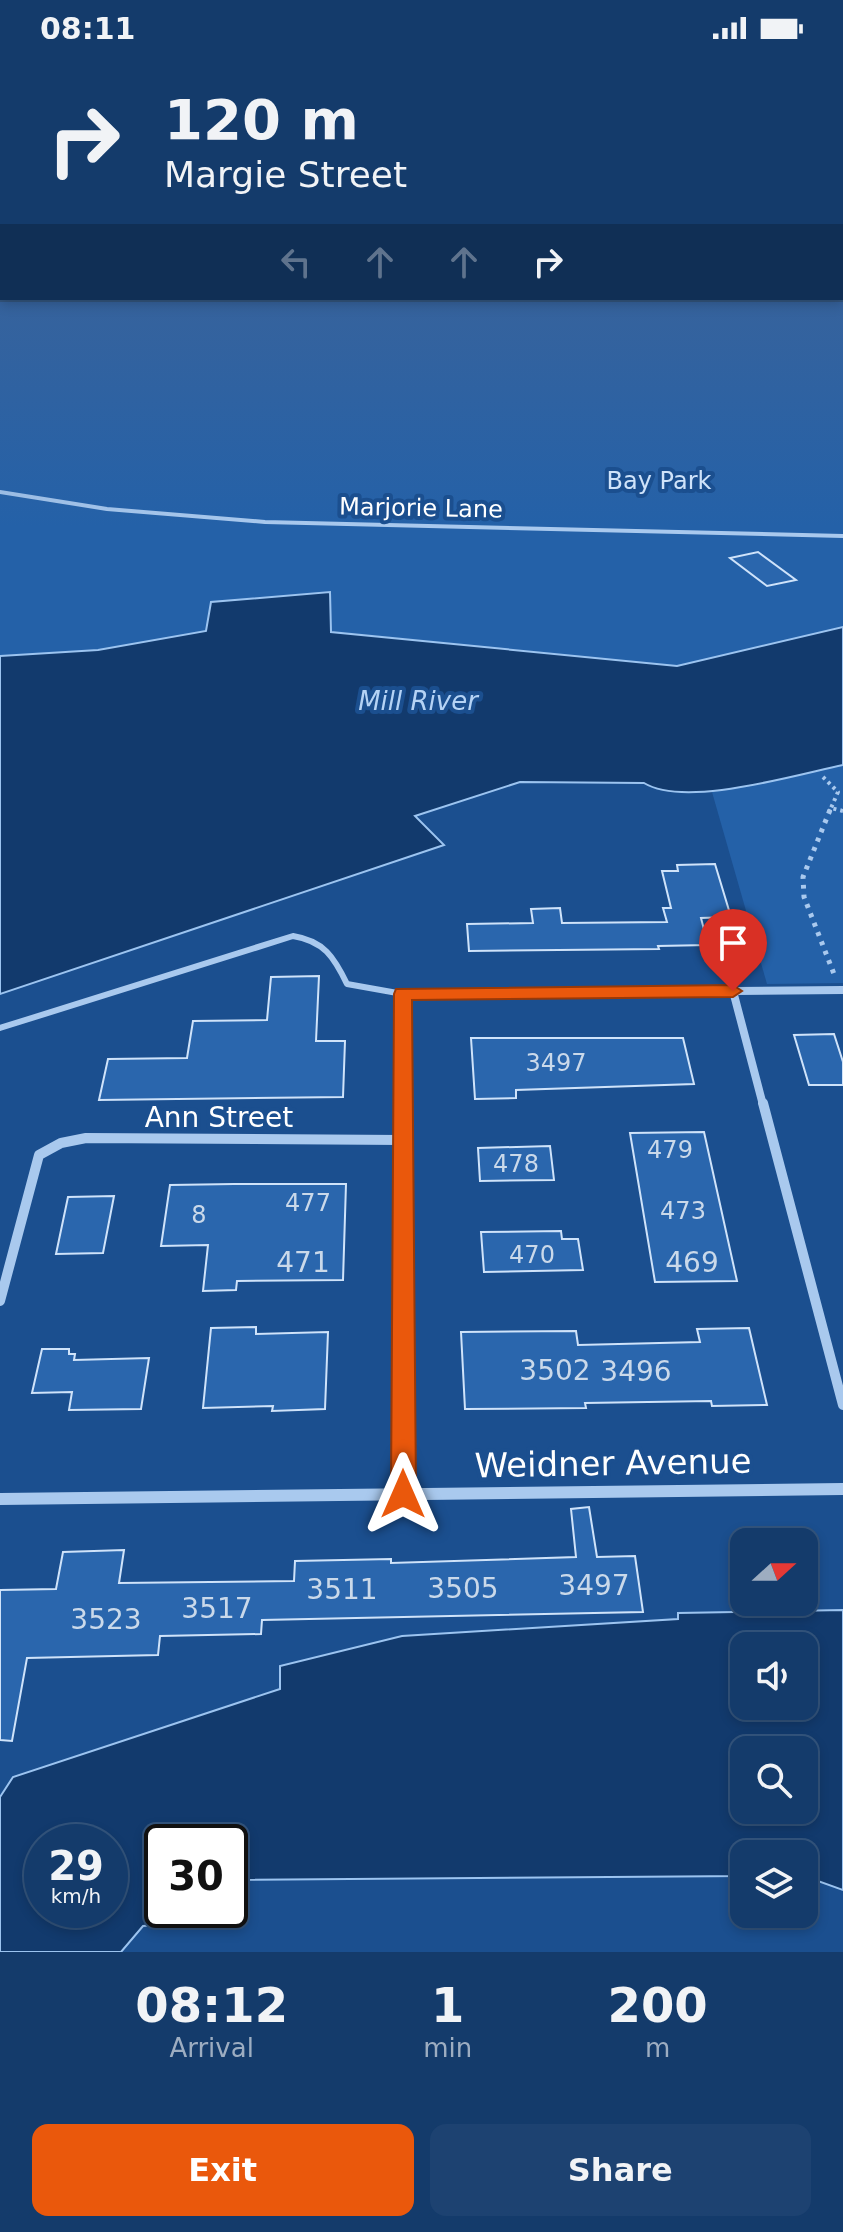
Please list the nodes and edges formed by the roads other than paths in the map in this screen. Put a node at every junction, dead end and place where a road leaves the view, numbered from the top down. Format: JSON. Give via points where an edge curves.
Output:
{"nodes":[{"id":1,"x":0,"y":492,"type":"edge"},
{"id":2,"x":843,"y":536,"type":"edge"},
{"id":3,"x":842,"y":990,"type":"edge"},
{"id":4,"x":733,"y":991,"type":"junction"},
{"id":5,"x":403,"y":994,"type":"junction"},
{"id":6,"x":0,"y":1028,"type":"edge"},
{"id":7,"x":402,"y":1140,"type":"junction"},
{"id":8,"x":0,"y":1301,"type":"edge"},
{"id":9,"x":843,"y":1405,"type":"edge"},
{"id":10,"x":843,"y":1489,"type":"edge"},
{"id":11,"x":403,"y":1494,"type":"junction"},
{"id":12,"x":0,"y":1499,"type":"edge"}],
"edges":[{"from":1,"to":2,"type":"lane","name":"Marjorie Lane","via":[[107,509],[233,520]]},
{"from":3,"to":4,"type":"street"},
{"from":4,"to":5,"type":"street"},
{"from":4,"to":9,"type":"street"},
{"from":5,"to":6,"type":"lane","via":[[347,984],[331,950],[313,938],[293,936]]},
{"from":5,"to":7,"type":"street"},
{"from":7,"to":8,"type":"street","name":"Ann Street","via":[[86,1138],[61,1143],[39,1155]]},
{"from":7,"to":11,"type":"street"},
{"from":10,"to":11,"type":"street","name":"Weidner Avenue"},
{"from":11,"to":12,"type":"street","name":"Weidner Avenue"}]}
